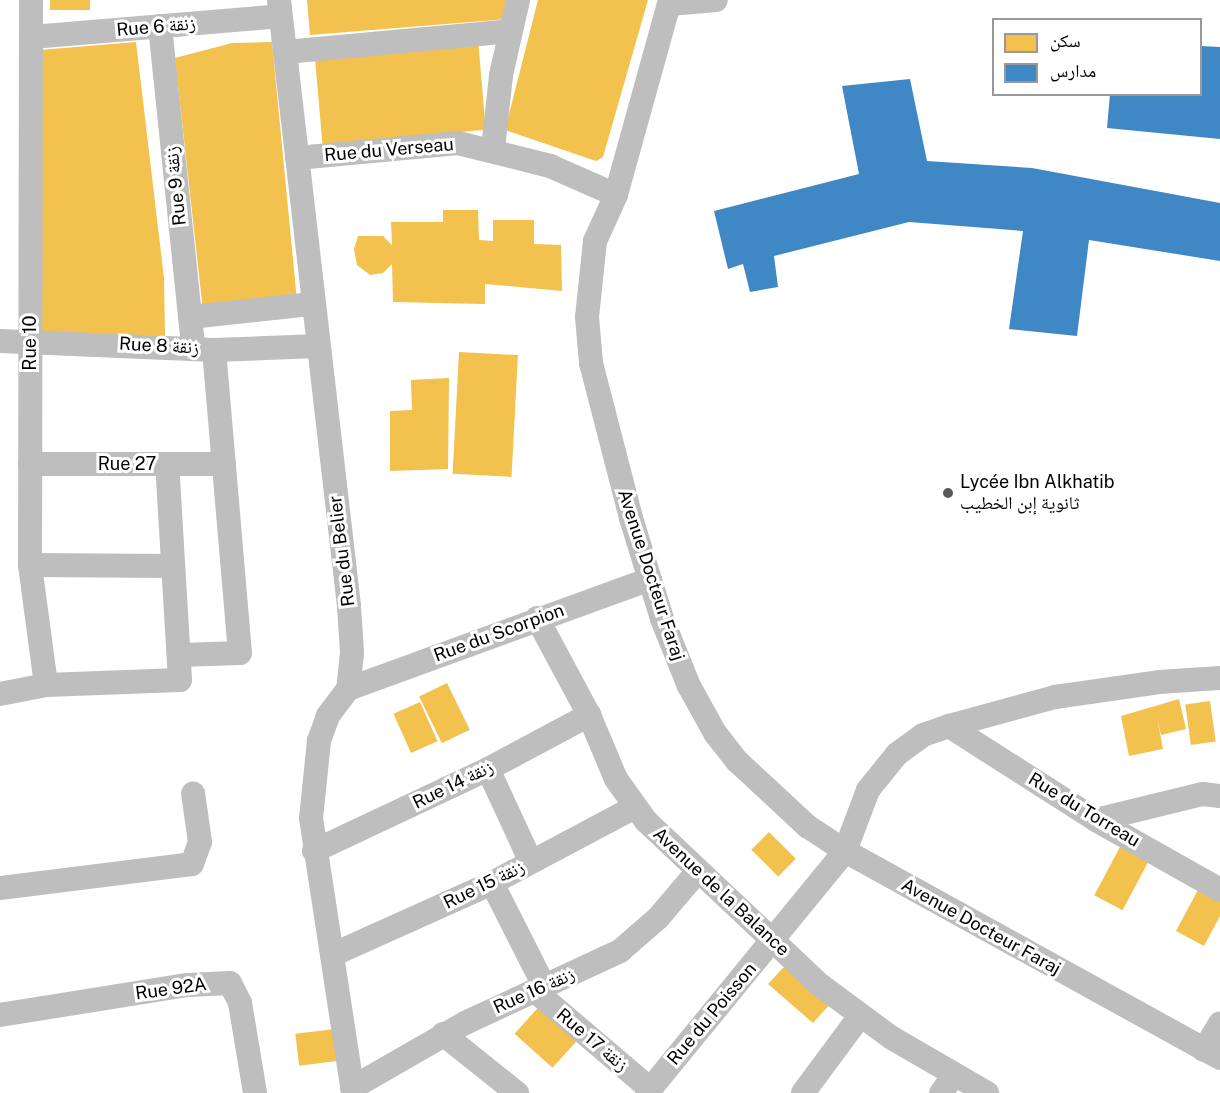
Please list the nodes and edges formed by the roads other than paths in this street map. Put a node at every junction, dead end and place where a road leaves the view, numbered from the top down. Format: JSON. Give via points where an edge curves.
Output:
{"nodes":[{"id":1,"x":31,"y":0,"type":"edge"},
{"id":2,"x":518,"y":0,"type":"edge"},
{"id":3,"x":716,"y":0,"type":"edge"},
{"id":4,"x":670,"y":2,"type":"edge"},
{"id":5,"x":279,"y":8,"type":"edge"},
{"id":6,"x":160,"y":26,"type":"junction"},
{"id":7,"x":510,"y":31,"type":"junction"},
{"id":8,"x":32,"y":37,"type":"junction"},
{"id":9,"x":285,"y":52,"type":"junction"},
{"id":10,"x":493,"y":149,"type":"junction"},
{"id":11,"x":297,"y":158,"type":"junction"},
{"id":12,"x":616,"y":195,"type":"junction"},
{"id":13,"x":312,"y":304,"type":"junction"},
{"id":14,"x":190,"y":317,"type":"junction"},
{"id":15,"x":0,"y":341,"type":"edge"},
{"id":16,"x":30,"y":342,"type":"junction"},
{"id":17,"x":318,"y":346,"type":"junction"},
{"id":18,"x":203,"y":348,"type":"junction"},
{"id":19,"x":30,"y":464,"type":"junction"},
{"id":20,"x":167,"y":464,"type":"junction"},
{"id":21,"x":224,"y":464,"type":"junction"},
{"id":22,"x":30,"y":565,"type":"junction"},
{"id":23,"x":173,"y":566,"type":"junction"},
{"id":24,"x":650,"y":579,"type":"junction"},
{"id":25,"x":537,"y":618,"type":"junction"},
{"id":26,"x":180,"y":655,"type":"junction"},
{"id":27,"x":1220,"y":678,"type":"edge"},
{"id":28,"x":45,"y":686,"type":"junction"},
{"id":29,"x":348,"y":689,"type":"junction"},
{"id":30,"x":0,"y":693,"type":"edge"},
{"id":31,"x":589,"y":715,"type":"junction"},
{"id":32,"x":949,"y":726,"type":"junction"},
{"id":33,"x":488,"y":769,"type":"junction"},
{"id":34,"x":193,"y":793,"type":"dead end"},
{"id":35,"x":1220,"y":796,"type":"edge"},
{"id":36,"x":633,"y":807,"type":"junction"},
{"id":37,"x":1096,"y":820,"type":"junction"},
{"id":38,"x":314,"y":851,"type":"junction"},
{"id":39,"x":845,"y":851,"type":"junction"},
{"id":40,"x":531,"y":862,"type":"junction"},
{"id":41,"x":698,"y":871,"type":"junction"},
{"id":42,"x":492,"y":883,"type":"junction"},
{"id":43,"x":0,"y":888,"type":"edge"},
{"id":44,"x":1220,"y":890,"type":"edge"},
{"id":45,"x":773,"y":942,"type":"junction"},
{"id":46,"x":332,"y":954,"type":"junction"},
{"id":47,"x":540,"y":989,"type":"junction"},
{"id":48,"x":0,"y":1015,"type":"edge"},
{"id":49,"x":860,"y":1016,"type":"junction"},
{"id":50,"x":1220,"y":1023,"type":"edge"},
{"id":51,"x":443,"y":1034,"type":"junction"},
{"id":52,"x":1212,"y":1054,"type":"edge"},
{"id":53,"x":948,"y":1084,"type":"edge"},
{"id":54,"x":352,"y":1091,"type":"edge"},
{"id":55,"x":648,"y":1091,"type":"edge"},
{"id":56,"x":255,"y":1093,"type":"edge"},
{"id":57,"x":517,"y":1093,"type":"edge"},
{"id":58,"x":803,"y":1093,"type":"edge"},
{"id":59,"x":987,"y":1093,"type":"edge"}],
"edges":[{"from":1,"to":8,"type":"street","name":"Rue 10"},
{"from":2,"to":7,"type":"street"},
{"from":3,"to":4,"type":"street"},
{"from":4,"to":12,"type":"street","name":"Avenue Docteur Faraj"},
{"from":5,"to":6,"type":"street","name":"Rue 6 زنقة"},
{"from":5,"to":9,"type":"street","name":"Rue du Belier"},
{"from":6,"to":8,"type":"street","name":"Rue 6 زنقة"},
{"from":6,"to":14,"type":"street","name":"Rue 9 زنقة"},
{"from":7,"to":9,"type":"street"},
{"from":7,"to":10,"type":"street"},
{"from":8,"to":16,"type":"street","name":"Rue 10"},
{"from":9,"to":11,"type":"street","name":"Rue du Belier"},
{"from":10,"to":11,"type":"street","name":"Rue du Verseau","via":[[458,143],[425,144]]},
{"from":10,"to":12,"type":"street","name":"Rue du Verseau","via":[[550,166]]},
{"from":11,"to":13,"type":"street","name":"Rue du Belier"},
{"from":12,"to":24,"type":"street","name":"Avenue Docteur Faraj","via":[[595,241],[587,317],[591,363]]},
{"from":13,"to":14,"type":"street"},
{"from":13,"to":17,"type":"street","name":"Rue du Belier"},
{"from":14,"to":18,"type":"street","name":"Rue 9 زنقة"},
{"from":15,"to":16,"type":"street","name":"Rue 8 زنقة"},
{"from":16,"to":18,"type":"street","name":"Rue 8 زنقة"},
{"from":16,"to":19,"type":"street","name":"Rue 10"},
{"from":17,"to":18,"type":"street","name":"Rue 8 زنقة"},
{"from":17,"to":29,"type":"street","name":"Rue du Belier","via":[[349,606],[352,653]]},
{"from":18,"to":21,"type":"street","name":"Rue 9 زنقة"},
{"from":19,"to":20,"type":"street","name":"Rue 27"},
{"from":19,"to":22,"type":"street","name":"Rue 10"},
{"from":20,"to":21,"type":"street","name":"Rue 27"},
{"from":20,"to":23,"type":"street"},
{"from":21,"to":26,"type":"street","name":"Rue 9 زنقة","via":[[240,653]]},
{"from":22,"to":23,"type":"street"},
{"from":22,"to":28,"type":"street","name":"Rue 10"},
{"from":23,"to":26,"type":"street"},
{"from":24,"to":25,"type":"street","name":"Rue du Scorpion"},
{"from":24,"to":39,"type":"street","name":"Avenue Docteur Faraj","via":[[673,649],[715,733],[774,799]]},
{"from":25,"to":29,"type":"street","name":"Rue du Scorpion"},
{"from":25,"to":31,"type":"street","name":"Avenue de la Balance"},
{"from":26,"to":28,"type":"street","via":[[180,680]]},
{"from":27,"to":32,"type":"street","name":"Rue du Poisson","via":[[1159,681],[1056,697]]},
{"from":28,"to":30,"type":"street"},
{"from":29,"to":38,"type":"street","via":[[328,716],[319,741],[311,799]]},
{"from":31,"to":33,"type":"street","name":"Rue 14 زنقة"},
{"from":31,"to":36,"type":"street","name":"Avenue de la Balance","via":[[616,779]]},
{"from":32,"to":37,"type":"street","name":"Rue du Torreau"},
{"from":32,"to":39,"type":"street","name":"Rue du Poisson","via":[[923,735],[880,772],[868,790]]},
{"from":33,"to":38,"type":"street","name":"Rue 14 زنقة"},
{"from":33,"to":40,"type":"street"},
{"from":34,"to":43,"type":"street","via":[[200,842],[192,864]]},
{"from":35,"to":37,"type":"street","via":[[1203,794]]},
{"from":36,"to":40,"type":"street","name":"Rue 15 زنقة"},
{"from":36,"to":41,"type":"street","name":"Avenue de la Balance"},
{"from":37,"to":44,"type":"street","name":"Rue du Torreau"},
{"from":38,"to":46,"type":"street"},
{"from":39,"to":45,"type":"street","name":"Rue du Poisson"},
{"from":39,"to":52,"type":"street","name":"Avenue Docteur Faraj"},
{"from":40,"to":42,"type":"street","name":"Rue 15 زنقة"},
{"from":41,"to":45,"type":"street","name":"Avenue de la Balance"},
{"from":41,"to":47,"type":"street","name":"Rue 16 زنقة","via":[[636,940]]},
{"from":42,"to":46,"type":"street","name":"Rue 15 زنقة"},
{"from":42,"to":47,"type":"street","name":"Rue 17 زنقة"},
{"from":45,"to":49,"type":"street","name":"Avenue de la Balance"},
{"from":45,"to":55,"type":"street","name":"Rue du Poisson"},
{"from":46,"to":54,"type":"street"},
{"from":47,"to":51,"type":"street","name":"Rue 16 زنقة"},
{"from":47,"to":55,"type":"street","name":"Rue 17 زنقة"},
{"from":48,"to":56,"type":"street","name":"Rue 92A","via":[[188,985],[230,983],[240,1003]]},
{"from":49,"to":53,"type":"street","name":"Avenue de la Balance"},
{"from":49,"to":58,"type":"street"},
{"from":50,"to":52,"type":"street"},
{"from":51,"to":54,"type":"street","name":"Rue 16 زنقة"},
{"from":51,"to":57,"type":"street"},
{"from":53,"to":59,"type":"street","name":"Avenue de la Balance"}]}
